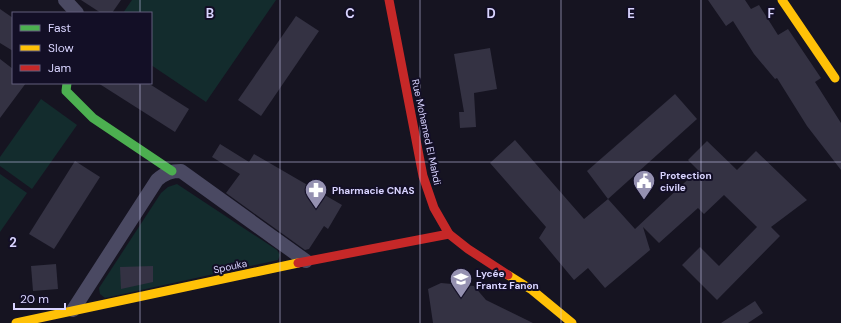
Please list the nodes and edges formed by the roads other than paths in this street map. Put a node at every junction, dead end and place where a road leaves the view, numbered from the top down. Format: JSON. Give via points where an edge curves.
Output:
{"nodes":[{"id":1,"x":65,"y":0,"type":"edge"},
{"id":2,"x":389,"y":0,"type":"edge"},
{"id":3,"x":782,"y":0,"type":"edge"},
{"id":4,"x":76,"y":12,"type":"edge"},
{"id":5,"x":835,"y":78,"type":"dead end"},
{"id":6,"x":67,"y":84,"type":"edge"},
{"id":7,"x":172,"y":171,"type":"junction"},
{"id":8,"x":449,"y":234,"type":"junction"},
{"id":9,"x":306,"y":261,"type":"junction"},
{"id":10,"x":74,"y":310,"type":"junction"},
{"id":11,"x":16,"y":323,"type":"edge"},
{"id":12,"x":572,"y":323,"type":"edge"}],
"edges":[{"from":1,"to":4,"type":"street"},
{"from":2,"to":8,"type":"street","name":"Rue Mohamed El Mahdi","via":[[423,176],[434,208]]},
{"from":3,"to":5,"type":"street"},
{"from":6,"to":7,"type":"street","via":[[66,91],[93,118]]},
{"from":7,"to":9,"type":"street","via":[[181,171]]},
{"from":7,"to":10,"type":"street","via":[[157,180]]},
{"from":8,"to":9,"type":"street","name":"Spouka"},
{"from":8,"to":12,"type":"street","name":"Rue Mohamed El Mahdi","via":[[532,290]]},
{"from":9,"to":10,"type":"street","name":"Spouka"},
{"from":10,"to":11,"type":"street","name":"Spouka"}]}
